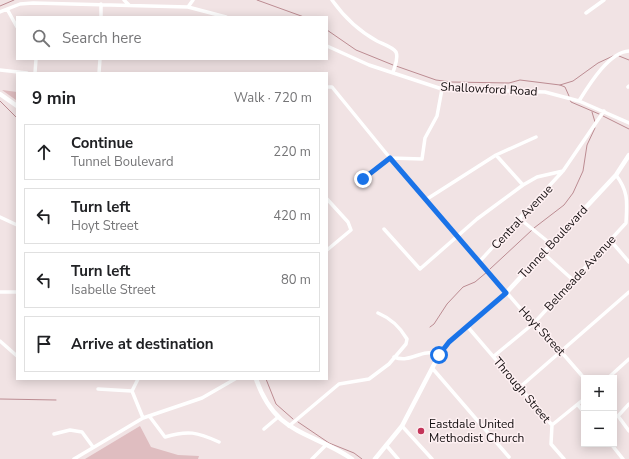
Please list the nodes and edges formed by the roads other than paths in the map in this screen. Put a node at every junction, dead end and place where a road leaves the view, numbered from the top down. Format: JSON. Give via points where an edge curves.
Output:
{"nodes":[{"id":1,"x":124,"y":0,"type":"edge"},
{"id":2,"x":193,"y":0,"type":"edge"},
{"id":3,"x":332,"y":0,"type":"edge"},
{"id":4,"x":604,"y":0,"type":"edge"},
{"id":5,"x":101,"y":4,"type":"junction"},
{"id":6,"x":129,"y":6,"type":"junction"},
{"id":7,"x":188,"y":7,"type":"junction"},
{"id":8,"x":6,"y":9,"type":"junction"},
{"id":9,"x":0,"y":12,"type":"edge"},
{"id":10,"x":586,"y":13,"type":"dead end"},
{"id":11,"x":100,"y":16,"type":"edge"},
{"id":12,"x":222,"y":16,"type":"edge"},
{"id":13,"x":16,"y":25,"type":"edge"},
{"id":14,"x":328,"y":46,"type":"edge"},
{"id":15,"x":629,"y":51,"type":"edge"},
{"id":16,"x":36,"y":60,"type":"edge"},
{"id":17,"x":100,"y":60,"type":"edge"},
{"id":18,"x":0,"y":70,"type":"edge"},
{"id":19,"x":18,"y":72,"type":"edge"},
{"id":20,"x":35,"y":72,"type":"edge"},
{"id":21,"x":99,"y":72,"type":"edge"},
{"id":22,"x":393,"y":73,"type":"junction"},
{"id":23,"x":328,"y":87,"type":"edge"},
{"id":24,"x":442,"y":89,"type":"junction"},
{"id":25,"x":0,"y":94,"type":"edge"},
{"id":26,"x":579,"y":101,"type":"junction"},
{"id":27,"x":16,"y":105,"type":"edge"},
{"id":28,"x":604,"y":111,"type":"junction"},
{"id":29,"x":629,"y":123,"type":"edge"},
{"id":30,"x":536,"y":137,"type":"dead end"},
{"id":31,"x":496,"y":155,"type":"junction"},
{"id":32,"x":629,"y":155,"type":"edge"},
{"id":33,"x":390,"y":158,"type":"junction"},
{"id":34,"x":563,"y":171,"type":"junction"},
{"id":35,"x":616,"y":175,"type":"junction"},
{"id":36,"x":363,"y":179,"type":"dead end"},
{"id":37,"x":523,"y":185,"type":"junction"},
{"id":38,"x":427,"y":199,"type":"junction"},
{"id":39,"x":328,"y":200,"type":"edge"},
{"id":40,"x":628,"y":202,"type":"edge"},
{"id":41,"x":0,"y":217,"type":"edge"},
{"id":42,"x":520,"y":219,"type":"junction"},
{"id":43,"x":16,"y":225,"type":"edge"},
{"id":44,"x":384,"y":230,"type":"dead end"},
{"id":45,"x":458,"y":236,"type":"junction"},
{"id":46,"x":611,"y":241,"type":"junction"},
{"id":47,"x":551,"y":244,"type":"junction"},
{"id":48,"x":328,"y":249,"type":"edge"},
{"id":49,"x":543,"y":253,"type":"junction"},
{"id":50,"x":480,"y":261,"type":"junction"},
{"id":51,"x":629,"y":262,"type":"edge"},
{"id":52,"x":573,"y":280,"type":"junction"},
{"id":53,"x":0,"y":292,"type":"edge"},
{"id":54,"x":16,"y":292,"type":"edge"},
{"id":55,"x":629,"y":292,"type":"edge"},
{"id":56,"x":506,"y":293,"type":"junction"},
{"id":57,"x":378,"y":313,"type":"dead end"},
{"id":58,"x":534,"y":323,"type":"junction"},
{"id":59,"x":467,"y":326,"type":"junction"},
{"id":60,"x":0,"y":341,"type":"edge"},
{"id":61,"x":559,"y":353,"type":"junction"},
{"id":62,"x":16,"y":355,"type":"edge"},
{"id":63,"x":439,"y":355,"type":"junction"},
{"id":64,"x":395,"y":356,"type":"junction"},
{"id":65,"x":494,"y":356,"type":"junction"},
{"id":66,"x":629,"y":360,"type":"edge"},
{"id":67,"x":433,"y":369,"type":"junction"},
{"id":68,"x":581,"y":375,"type":"edge"},
{"id":69,"x":612,"y":375,"type":"edge"},
{"id":70,"x":138,"y":380,"type":"edge"},
{"id":71,"x":233,"y":380,"type":"edge"},
{"id":72,"x":256,"y":380,"type":"edge"},
{"id":73,"x":520,"y":387,"type":"junction"},
{"id":74,"x":98,"y":389,"type":"dead end"},
{"id":75,"x":132,"y":391,"type":"junction"},
{"id":76,"x":581,"y":402,"type":"edge"},
{"id":77,"x":578,"y":404,"type":"junction"},
{"id":78,"x":629,"y":404,"type":"edge"},
{"id":79,"x":583,"y":411,"type":"edge"},
{"id":80,"x":150,"y":417,"type":"junction"},
{"id":81,"x":143,"y":418,"type":"junction"},
{"id":82,"x":278,"y":418,"type":"junction"},
{"id":83,"x":552,"y":425,"type":"junction"},
{"id":84,"x":289,"y":426,"type":"junction"},
{"id":85,"x":402,"y":426,"type":"junction"},
{"id":86,"x":264,"y":429,"type":"dead end"},
{"id":87,"x":629,"y":431,"type":"edge"},
{"id":88,"x":54,"y":434,"type":"dead end"},
{"id":89,"x":219,"y":442,"type":"dead end"},
{"id":90,"x":326,"y":445,"type":"junction"},
{"id":91,"x":386,"y":445,"type":"junction"},
{"id":92,"x":93,"y":447,"type":"junction"},
{"id":93,"x":613,"y":447,"type":"edge"},
{"id":94,"x":509,"y":457,"type":"dead end"},
{"id":95,"x":74,"y":459,"type":"edge"},
{"id":96,"x":312,"y":459,"type":"edge"},
{"id":97,"x":352,"y":459,"type":"edge"},
{"id":98,"x":375,"y":459,"type":"edge"},
{"id":99,"x":398,"y":459,"type":"edge"},
{"id":100,"x":432,"y":459,"type":"edge"},
{"id":101,"x":564,"y":459,"type":"edge"},
{"id":102,"x":623,"y":459,"type":"edge"}],
"edges":[{"from":1,"to":6,"type":"street"},
{"from":2,"to":7,"type":"street"},
{"from":3,"to":22,"type":"street","via":[[347,19],[365,34],[394,49],[397,60]]},
{"from":4,"to":10,"type":"street"},
{"from":5,"to":6,"type":"street"},
{"from":5,"to":8,"type":"street","via":[[33,3]]},
{"from":5,"to":11,"type":"street"},
{"from":6,"to":7,"type":"street"},
{"from":7,"to":12,"type":"street"},
{"from":8,"to":9,"type":"street"},
{"from":8,"to":13,"type":"street"},
{"from":14,"to":22,"type":"street","name":"Shallowford Road"},
{"from":15,"to":26,"type":"street","via":[[622,52],[610,60],[590,82]]},
{"from":16,"to":20,"type":"street"},
{"from":17,"to":21,"type":"street"},
{"from":18,"to":19,"type":"street"},
{"from":22,"to":24,"type":"street","name":"Shallowford Road"},
{"from":23,"to":33,"type":"street","name":"Hoyt Street","via":[[332,87]]},
{"from":24,"to":26,"type":"street","name":"Shallowford Road","via":[[535,91]]},
{"from":24,"to":33,"type":"street","via":[[437,116],[425,138],[422,159]]},
{"from":25,"to":27,"type":"main road"},
{"from":26,"to":28,"type":"street","name":"Shallowford Road"},
{"from":28,"to":29,"type":"street","name":"Shallowford Road"},
{"from":28,"to":34,"type":"street","name":"Central Avenue"},
{"from":30,"to":31,"type":"street"},
{"from":31,"to":37,"type":"street"},
{"from":31,"to":38,"type":"street"},
{"from":32,"to":35,"type":"main road","name":"Tunnel Boulevard"},
{"from":33,"to":36,"type":"street"},
{"from":33,"to":38,"type":"street","name":"Hoyt Street"},
{"from":34,"to":37,"type":"street","via":[[541,176]]},
{"from":34,"to":42,"type":"street","name":"Central Avenue"},
{"from":35,"to":40,"type":"street","name":"Belmeade Avenue","via":[[624,186]]},
{"from":35,"to":47,"type":"main road","name":"Tunnel Boulevard"},
{"from":37,"to":45,"type":"street"},
{"from":38,"to":45,"type":"street","name":"Hoyt Street"},
{"from":39,"to":48,"type":"street","via":[[348,222],[351,230]]},
{"from":40,"to":46,"type":"street","name":"Belmeade Avenue","via":[[626,223]]},
{"from":41,"to":43,"type":"street"},
{"from":42,"to":47,"type":"street"},
{"from":42,"to":50,"type":"street","name":"Central Avenue"},
{"from":44,"to":45,"type":"street","via":[[420,269]]},
{"from":45,"to":50,"type":"street","name":"Hoyt Street"},
{"from":46,"to":51,"type":"street"},
{"from":46,"to":52,"type":"street","name":"Belmeade Avenue"},
{"from":47,"to":49,"type":"main road","name":"Tunnel Boulevard"},
{"from":49,"to":52,"type":"street"},
{"from":49,"to":56,"type":"main road","name":"Tunnel Boulevard"},
{"from":50,"to":56,"type":"street","name":"Hoyt Street"},
{"from":52,"to":58,"type":"street","name":"Belmeade Avenue"},
{"from":53,"to":54,"type":"street"},
{"from":55,"to":61,"type":"street"},
{"from":56,"to":58,"type":"street","name":"Hoyt Street"},
{"from":56,"to":59,"type":"main road","name":"Tunnel Boulevard"},
{"from":57,"to":64,"type":"street","via":[[394,323],[407,339],[406,344]]},
{"from":58,"to":61,"type":"street","name":"Hoyt Street"},
{"from":58,"to":65,"type":"street","name":"Belmeade Avenue"},
{"from":59,"to":63,"type":"main road","name":"Tunnel Boulevard"},
{"from":59,"to":65,"type":"street","name":"Through Street"},
{"from":60,"to":62,"type":"street"},
{"from":61,"to":68,"type":"street","name":"Hoyt Street","via":[[564,355]]},
{"from":61,"to":73,"type":"street"},
{"from":63,"to":64,"type":"street","via":[[425,351],[407,359]]},
{"from":63,"to":67,"type":"main road","name":"Tunnel Boulevard"},
{"from":64,"to":84,"type":"street","via":[[389,364],[369,379],[339,384],[332,388]]},
{"from":65,"to":73,"type":"street","name":"Through Street"},
{"from":66,"to":69,"type":"street"},
{"from":67,"to":85,"type":"main road","name":"Tunnel Boulevard"},
{"from":67,"to":94,"type":"street"},
{"from":70,"to":75,"type":"street"},
{"from":71,"to":80,"type":"street","via":[[202,398]]},
{"from":72,"to":82,"type":"main road","via":[[268,406]]},
{"from":73,"to":83,"type":"street","name":"Through Street"},
{"from":74,"to":75,"type":"street"},
{"from":75,"to":81,"type":"street"},
{"from":76,"to":77,"type":"street"},
{"from":77,"to":79,"type":"street"},
{"from":77,"to":83,"type":"street"},
{"from":78,"to":87,"type":"street","via":[[618,416]]},
{"from":80,"to":81,"type":"street"},
{"from":80,"to":89,"type":"street","via":[[165,437],[179,432],[198,432]]},
{"from":81,"to":92,"type":"street"},
{"from":82,"to":84,"type":"main road"},
{"from":82,"to":86,"type":"street"},
{"from":83,"to":101,"type":"street","name":"Through Street","via":[[551,444]]},
{"from":84,"to":90,"type":"main road"},
{"from":85,"to":91,"type":"main road","name":"Tunnel Boulevard"},
{"from":85,"to":100,"type":"street"},
{"from":88,"to":92,"type":"street","via":[[70,430],[82,432]]},
{"from":90,"to":96,"type":"street"},
{"from":90,"to":97,"type":"main road"},
{"from":91,"to":98,"type":"main road","name":"Tunnel Boulevard"},
{"from":91,"to":99,"type":"street"},
{"from":92,"to":95,"type":"street"},
{"from":93,"to":102,"type":"street"}]}
